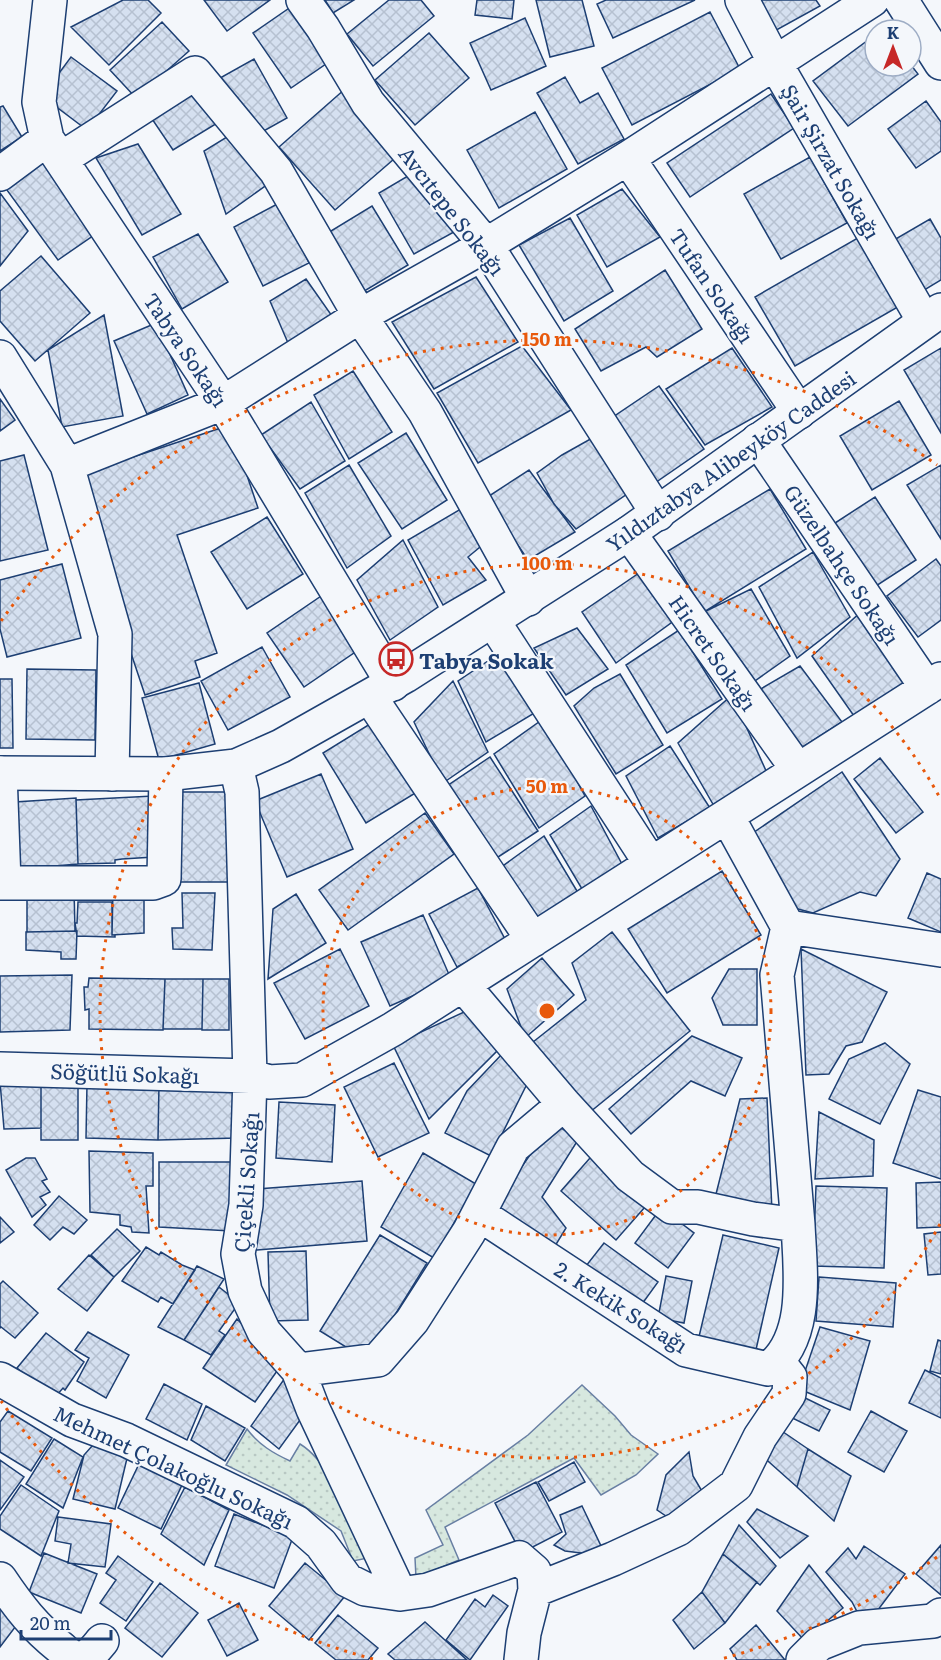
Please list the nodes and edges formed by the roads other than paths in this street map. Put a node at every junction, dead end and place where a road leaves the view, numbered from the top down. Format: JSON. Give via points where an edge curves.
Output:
{"nodes":[{"id":1,"x":50,"y":0,"type":"edge"},
{"id":2,"x":303,"y":0,"type":"edge"},
{"id":3,"x":742,"y":0,"type":"edge"},
{"id":4,"x":902,"y":0,"type":"edge"},
{"id":5,"x":867,"y":1,"type":"edge"},
{"id":6,"x":775,"y":63,"type":"junction"},
{"id":7,"x":941,"y":63,"type":"edge"},
{"id":8,"x":54,"y":149,"type":"junction"},
{"id":9,"x":628,"y":158,"type":"junction"},
{"id":10,"x":0,"y":174,"type":"edge"},
{"id":11,"x":486,"y":245,"type":"junction"},
{"id":12,"x":360,"y":316,"type":"junction"},
{"id":13,"x":932,"y":316,"type":"edge"},
{"id":14,"x":0,"y":357,"type":"edge"},
{"id":15,"x":223,"y":404,"type":"junction"},
{"id":16,"x":799,"y":412,"type":"junction"},
{"id":17,"x":758,"y":440,"type":"junction"},
{"id":18,"x":67,"y":465,"type":"junction"},
{"id":19,"x":658,"y":514,"type":"junction"},
{"id":20,"x":629,"y":533,"type":"junction"},
{"id":21,"x":528,"y":599,"type":"junction"},
{"id":22,"x":493,"y":621,"type":"junction"},
{"id":23,"x":934,"y":683,"type":"edge"},
{"id":24,"x":381,"y":690,"type":"junction"},
{"id":25,"x":236,"y":766,"type":"junction"},
{"id":26,"x":798,"y":770,"type":"junction"},
{"id":27,"x":0,"y":773,"type":"edge"},
{"id":28,"x":112,"y":774,"type":"junction"},
{"id":29,"x":166,"y":774,"type":"junction"},
{"id":30,"x":727,"y":816,"type":"junction"},
{"id":31,"x":651,"y":864,"type":"junction"},
{"id":32,"x":2,"y":883,"type":"edge"},
{"id":33,"x":788,"y":927,"type":"junction"},
{"id":34,"x":533,"y":940,"type":"junction"},
{"id":35,"x":941,"y":950,"type":"edge"},
{"id":36,"x":462,"y":985,"type":"junction"},
{"id":37,"x":0,"y":1069,"type":"edge"},
{"id":38,"x":250,"y":1076,"type":"junction"},
{"id":39,"x":564,"y":1104,"type":"junction"},
{"id":40,"x":479,"y":1214,"type":"junction"},
{"id":41,"x":798,"y":1225,"type":"junction"},
{"id":42,"x":778,"y":1362,"type":"junction"},
{"id":43,"x":298,"y":1370,"type":"junction"},
{"id":44,"x":0,"y":1379,"type":"edge"},
{"id":45,"x":0,"y":1579,"type":"edge"},
{"id":46,"x":535,"y":1590,"type":"junction"},
{"id":47,"x":400,"y":1594,"type":"junction"},
{"id":48,"x":941,"y":1615,"type":"edge"},
{"id":49,"x":102,"y":1641,"type":"dead end"},
{"id":50,"x":521,"y":1660,"type":"edge"},
{"id":51,"x":803,"y":1660,"type":"edge"}],
"edges":[{"from":1,"to":8,"type":"street","name":"Tabya Sokağı","via":[[39,102]]},
{"from":2,"to":11,"type":"street","name":"Avcıtepe Sokağı","via":[[368,103]]},
{"from":3,"to":6,"type":"street","name":"Şair Şirzat Sokağı"},
{"from":4,"to":7,"type":"street"},
{"from":5,"to":6,"type":"street"},
{"from":6,"to":9,"type":"street"},
{"from":6,"to":13,"type":"street","name":"Şair Şirzat Sokağı"},
{"from":8,"to":10,"type":"street"},
{"from":8,"to":12,"type":"street","via":[[195,73],[276,171]]},
{"from":8,"to":15,"type":"street","name":"Tabya Sokağı"},
{"from":9,"to":11,"type":"street"},
{"from":9,"to":16,"type":"street","name":"Tufan Sokağı"},
{"from":11,"to":12,"type":"street"},
{"from":11,"to":19,"type":"street","name":"Avcıtepe Sokağı"},
{"from":12,"to":15,"type":"street"},
{"from":12,"to":21,"type":"street","via":[[425,412]]},
{"from":13,"to":16,"type":"street","name":"Yıldıztabya Alibeyköy Caddesi"},
{"from":14,"to":18,"type":"street"},
{"from":15,"to":18,"type":"street"},
{"from":15,"to":24,"type":"street","name":"Tabya Sokağı"},
{"from":16,"to":17,"type":"street","name":"Yıldıztabya Alibeyköy Caddesi"},
{"from":17,"to":19,"type":"street","name":"Yıldıztabya Alibeyköy Caddesi"},
{"from":17,"to":23,"type":"street","name":"Güzelbahçe Sokağı"},
{"from":18,"to":28,"type":"street","via":[[115,634]]},
{"from":19,"to":20,"type":"street","name":"Yıldıztabya Alibeyköy Caddesi"},
{"from":20,"to":21,"type":"street","name":"Yıldıztabya Alibeyköy Caddesi"},
{"from":20,"to":26,"type":"street","name":"Hicret Sokağı"},
{"from":21,"to":22,"type":"street","name":"Yıldıztabya Alibeyköy Caddesi"},
{"from":22,"to":24,"type":"street","name":"Yıldıztabya Alibeyköy Caddesi"},
{"from":22,"to":31,"type":"street"},
{"from":23,"to":26,"type":"street","name":"Söğütlü Sokağı"},
{"from":24,"to":25,"type":"street","name":"Yıldıztabya Alibeyköy Caddesi","via":[[281,746]]},
{"from":24,"to":34,"type":"street","name":"Tabya Sokağı"},
{"from":25,"to":29,"type":"street","name":"Yıldıztabya Alibeyköy Caddesi"},
{"from":25,"to":38,"type":"street","name":"Çiçekli Sokağı","via":[[242,792]]},
{"from":26,"to":30,"type":"street","name":"Söğütlü Sokağı"},
{"from":27,"to":28,"type":"street","name":"Yıldıztabya Alibeyköy Caddesi"},
{"from":27,"to":32,"type":"street"},
{"from":28,"to":29,"type":"street","name":"Yıldıztabya Alibeyköy Caddesi"},
{"from":29,"to":32,"type":"street","via":[[164,879],[153,883]]},
{"from":30,"to":31,"type":"street","name":"Söğütlü Sokağı"},
{"from":30,"to":33,"type":"street"},
{"from":31,"to":34,"type":"street","name":"Söğütlü Sokağı"},
{"from":33,"to":35,"type":"street"},
{"from":33,"to":41,"type":"street","via":[[777,975]]},
{"from":34,"to":36,"type":"street","name":"Söğütlü Sokağı"},
{"from":36,"to":38,"type":"street","name":"Söğütlü Sokağı","via":[[302,1080],[269,1082]]},
{"from":36,"to":39,"type":"street"},
{"from":37,"to":38,"type":"street","name":"Söğütlü Sokağı"},
{"from":38,"to":43,"type":"street","name":"Çiçekli Sokağı","via":[[246,1205],[238,1254],[245,1291],[264,1332]]},
{"from":39,"to":40,"type":"street","via":[[513,1147]]},
{"from":39,"to":41,"type":"street","via":[[630,1176],[672,1207],[698,1207]]},
{"from":40,"to":42,"type":"street","name":"2. Kekik Sokağı","via":[[686,1350],[768,1369]]},
{"from":40,"to":43,"type":"street","via":[[412,1321],[378,1360]]},
{"from":41,"to":42,"type":"street","via":[[800,1307],[791,1338]]},
{"from":42,"to":46,"type":"street","via":[[790,1377],[789,1394],[735,1485],[678,1529]]},
{"from":43,"to":47,"type":"street","name":"Çiçekli Sokağı"},
{"from":44,"to":47,"type":"street","name":"Mehmet Çolakoğlu Sokağı","via":[[72,1420],[126,1440],[296,1522],[321,1544],[347,1580],[366,1589]]},
{"from":45,"to":49,"type":"street","via":[[23,1613],[67,1653],[77,1658],[87,1656]]},
{"from":46,"to":47,"type":"street","name":"Mehmet Çolakoğlu Sokağı","via":[[534,1570],[519,1558],[428,1590]]},
{"from":46,"to":50,"type":"street"},
{"from":48,"to":51,"type":"street","via":[[933,1621],[859,1628],[819,1644]]}]}
